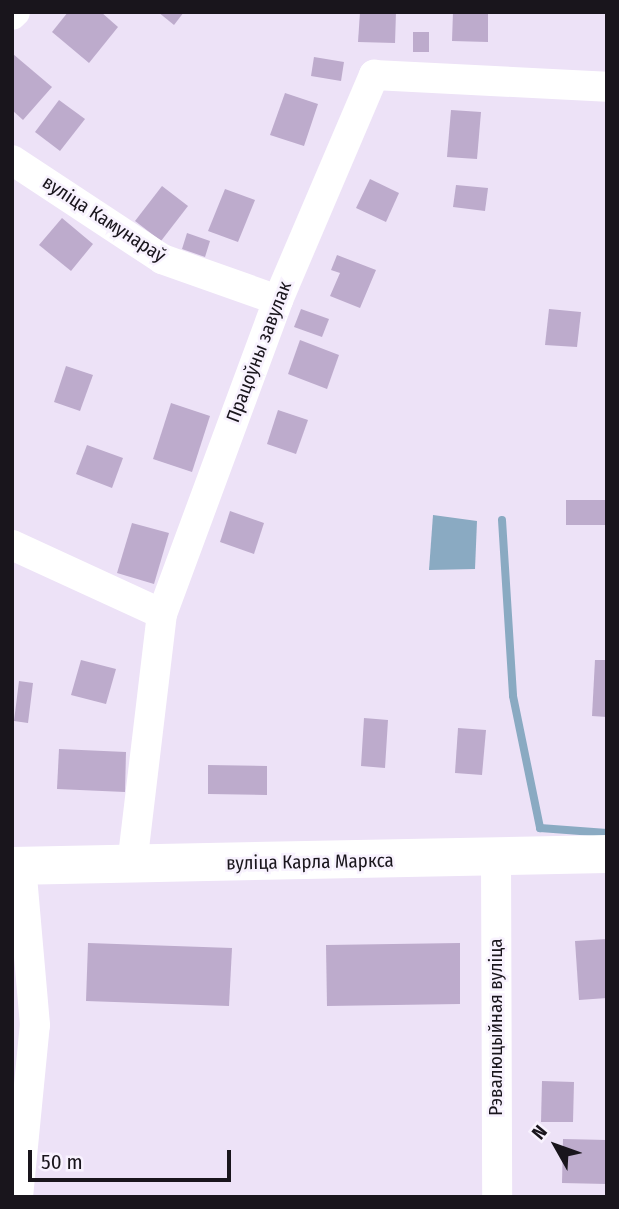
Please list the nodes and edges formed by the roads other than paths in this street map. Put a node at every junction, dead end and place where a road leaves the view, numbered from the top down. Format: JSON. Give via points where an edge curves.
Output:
{"nodes":[{"id":1,"x":607,"y":87,"type":"edge"},
{"id":2,"x":12,"y":160,"type":"edge"},
{"id":3,"x":278,"y":300,"type":"junction"},
{"id":4,"x":12,"y":545,"type":"edge"},
{"id":5,"x":162,"y":614,"type":"junction"},
{"id":6,"x":607,"y":854,"type":"edge"},
{"id":7,"x":496,"y":858,"type":"junction"},
{"id":8,"x":132,"y":865,"type":"junction"},
{"id":9,"x":17,"y":866,"type":"edge"},
{"id":10,"x":18,"y":1197,"type":"edge"},
{"id":11,"x":497,"y":1197,"type":"edge"}],
"edges":[{"from":1,"to":3,"type":"street","name":"Працоўны завулак","via":[[374,75]]},
{"from":2,"to":3,"type":"street","name":"вуліца Камунараў","via":[[162,259]]},
{"from":3,"to":5,"type":"street","name":"Працоўны завулак"},
{"from":4,"to":5,"type":"street"},
{"from":5,"to":8,"type":"street","name":"Працоўны завулак"},
{"from":6,"to":7,"type":"main road","name":"вуліца Карла Маркса"},
{"from":7,"to":8,"type":"main road","name":"вуліца Карла Маркса"},
{"from":7,"to":11,"type":"street","name":"Рэвалюцыйная вуліца"},
{"from":8,"to":9,"type":"main road","name":"вуліца Карла Маркса"},
{"from":9,"to":10,"type":"street","via":[[35,1025]]}]}
